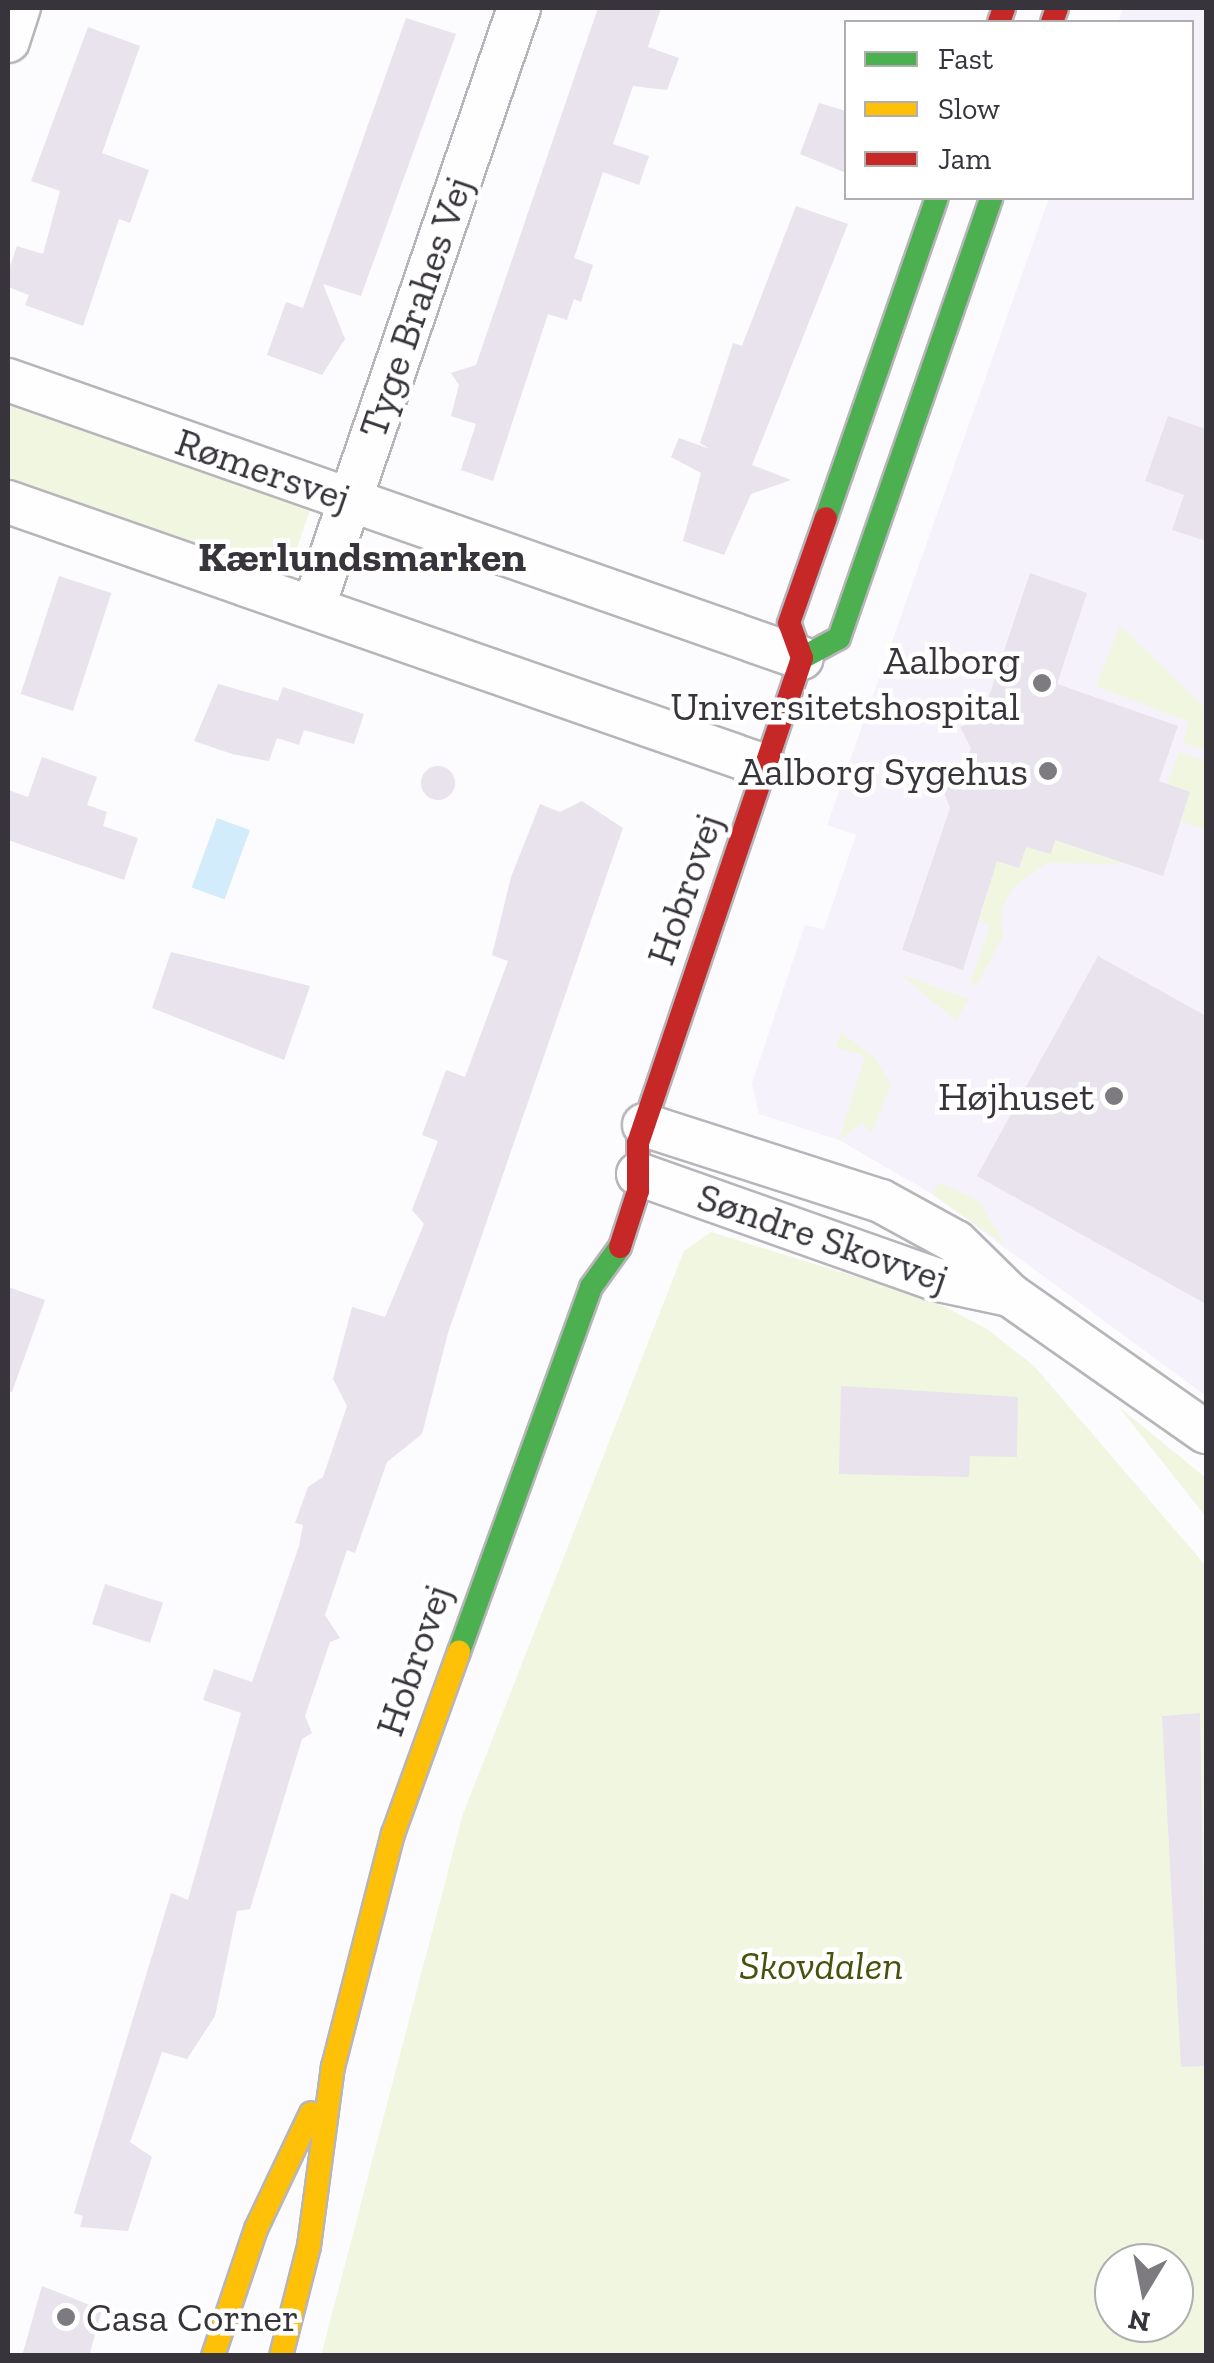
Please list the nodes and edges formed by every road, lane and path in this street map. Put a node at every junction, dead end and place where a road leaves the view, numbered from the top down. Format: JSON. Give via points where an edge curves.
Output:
{"nodes":[{"id":1,"x":19,"y":8,"type":"edge"},
{"id":2,"x":519,"y":8,"type":"edge"},
{"id":3,"x":8,"y":42,"type":"edge"},
{"id":4,"x":936,"y":200,"type":"edge"},
{"id":5,"x":990,"y":200,"type":"edge"},
{"id":6,"x":8,"y":380,"type":"edge"},
{"id":7,"x":349,"y":500,"type":"junction"},
{"id":8,"x":8,"y":502,"type":"edge"},
{"id":9,"x":313,"y":608,"type":"junction"},
{"id":10,"x":802,"y":658,"type":"junction"},
{"id":11,"x":765,"y":766,"type":"junction"},
{"id":12,"x":631,"y":1156,"type":"junction"},
{"id":13,"x":590,"y":1235,"type":"dead end"},
{"id":14,"x":591,"y":1287,"type":"junction"},
{"id":15,"x":1206,"y":1432,"type":"edge"},
{"id":16,"x":333,"y":2067,"type":"junction"},
{"id":17,"x":256,"y":2229,"type":"junction"},
{"id":18,"x":250,"y":2338,"type":"dead end"},
{"id":19,"x":214,"y":2356,"type":"edge"},
{"id":20,"x":280,"y":2356,"type":"edge"}],
"edges":[{"from":1,"to":3,"type":"street"},
{"from":2,"to":7,"type":"street","name":"Tyge Brahes Vej"},
{"from":4,"to":10,"type":"main road","via":[[788,623]]},
{"from":5,"to":10,"type":"main road","via":[[839,638]]},
{"from":6,"to":7,"type":"street","name":"Rømersvej"},
{"from":7,"to":9,"type":"street","name":"Tyge Brahes Vej"},
{"from":7,"to":10,"type":"street","name":"Rømersvej"},
{"from":8,"to":9,"type":"street"},
{"from":9,"to":11,"type":"street"},
{"from":10,"to":11,"type":"main road","name":"Hobrovej"},
{"from":11,"to":12,"type":"main road","name":"Hobrovej"},
{"from":12,"to":14,"type":"main road","name":"Hobrovej","via":[[621,1245]]},
{"from":12,"to":15,"type":"street","name":"Søndre Skovvej","via":[[881,1200],[956,1242],[1010,1295]]},
{"from":13,"to":14,"type":"main road","name":"Hobrovej"},
{"from":14,"to":16,"type":"main road","name":"Hobrovej","via":[[421,1748]]},
{"from":16,"to":17,"type":"main road","name":"Hobrovej"},
{"from":16,"to":20,"type":"main road","name":"Hobrovej","via":[[310,2246]]},
{"from":17,"to":18,"type":"main road"},
{"from":17,"to":19,"type":"main road","name":"Hobrovej"}]}
